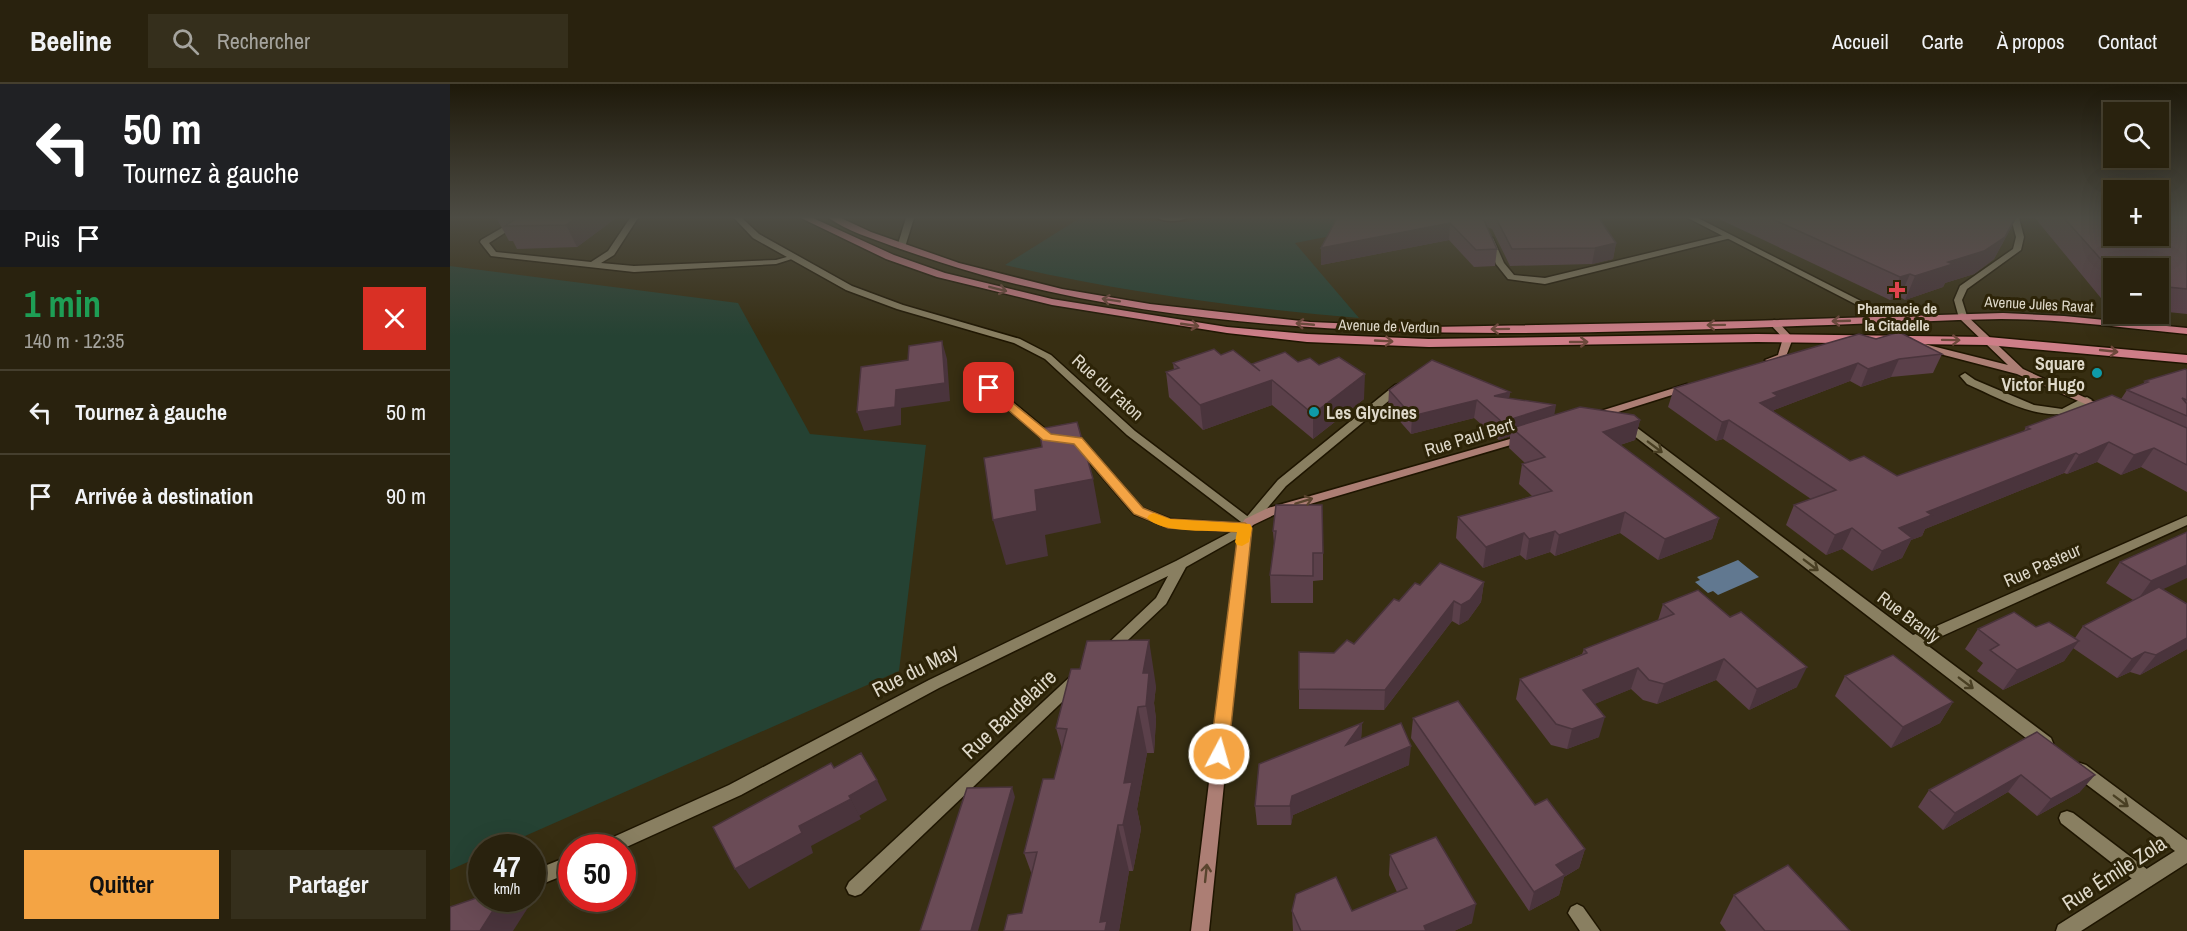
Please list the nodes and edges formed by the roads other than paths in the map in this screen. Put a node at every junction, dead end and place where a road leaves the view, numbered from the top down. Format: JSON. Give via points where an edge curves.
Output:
{"nodes":[{"id":1,"x":529,"y":258,"type":"edge"},
{"id":2,"x":604,"y":258,"type":"edge"},
{"id":3,"x":792,"y":258,"type":"edge"},
{"id":4,"x":795,"y":258,"type":"edge"},
{"id":5,"x":891,"y":258,"type":"edge"},
{"id":6,"x":933,"y":258,"type":"edge"},
{"id":7,"x":1497,"y":258,"type":"edge"},
{"id":8,"x":1640,"y":258,"type":"edge"},
{"id":9,"x":1770,"y":258,"type":"edge"},
{"id":10,"x":2006,"y":258,"type":"edge"},
{"id":11,"x":593,"y":264,"type":"junction"},
{"id":12,"x":1962,"y":316,"type":"junction"},
{"id":13,"x":1893,"y":320,"type":"junction"},
{"id":14,"x":1774,"y":324,"type":"junction"},
{"id":15,"x":2187,"y":331,"type":"edge"},
{"id":16,"x":1788,"y":338,"type":"junction"},
{"id":17,"x":1894,"y":339,"type":"junction"},
{"id":18,"x":1988,"y":341,"type":"junction"},
{"id":19,"x":2187,"y":359,"type":"edge"},
{"id":20,"x":1753,"y":366,"type":"edge"},
{"id":21,"x":2019,"y":371,"type":"junction"},
{"id":22,"x":974,"y":375,"type":"dead end"},
{"id":23,"x":1965,"y":376,"type":"dead end"},
{"id":24,"x":1406,"y":381,"type":"edge"},
{"id":25,"x":1698,"y":383,"type":"edge"},
{"id":26,"x":2087,"y":400,"type":"junction"},
{"id":27,"x":1609,"y":412,"type":"junction"},
{"id":28,"x":2118,"y":414,"type":"edge"},
{"id":29,"x":1587,"y":418,"type":"edge"},
{"id":30,"x":1532,"y":436,"type":"edge"},
{"id":31,"x":2187,"y":520,"type":"edge"},
{"id":32,"x":1246,"y":526,"type":"junction"},
{"id":33,"x":1181,"y":564,"type":"junction"},
{"id":34,"x":1911,"y":641,"type":"junction"},
{"id":35,"x":2067,"y":818,"type":"dead end"},
{"id":36,"x":636,"y":834,"type":"edge"},
{"id":37,"x":2187,"y":852,"type":"edge"},
{"id":38,"x":2146,"y":879,"type":"junction"},
{"id":39,"x":855,"y":888,"type":"dead end"},
{"id":40,"x":1577,"y":913,"type":"dead end"},
{"id":41,"x":1200,"y":931,"type":"edge"},
{"id":42,"x":1591,"y":931,"type":"edge"},
{"id":43,"x":2065,"y":931,"type":"edge"}],
"edges":[{"from":1,"to":11,"type":"street"},
{"from":2,"to":11,"type":"street"},
{"from":3,"to":11,"type":"street","via":[[776,262],[634,269]]},
{"from":4,"to":32,"type":"street","name":"Rue du Faton","via":[[849,288],[1017,341],[1048,357],[1131,433]]},
{"from":5,"to":16,"type":"main road","name":"Avenue de Verdun","one_way":true,"via":[[941,275],[1053,302],[1141,318],[1307,338],[1429,343]]},
{"from":14,"to":6,"type":"main road","name":"Avenue de Verdun","one_way":true,"via":[[1430,330],[1310,325],[1150,307],[1062,292]]},
{"from":7,"to":8,"type":"street","via":[[1510,277],[1545,281]]},
{"from":9,"to":13,"type":"street"},
{"from":10,"to":12,"type":"street","via":[[1963,288],[1958,300]]},
{"from":12,"to":13,"type":"main road","name":"Avenue de Verdun"},
{"from":12,"to":15,"type":"main road","name":"Avenue Jules Ravat","via":[[2064,319]]},
{"from":12,"to":18,"type":"main road"},
{"from":13,"to":14,"type":"main road","name":"Avenue de Verdun","one_way":true},
{"from":14,"to":16,"type":"main road"},
{"from":16,"to":17,"type":"main road","name":"Avenue de Verdun"},
{"from":16,"to":20,"type":"main road","via":[[1782,357]]},
{"from":17,"to":18,"type":"main road","name":"Avenue de Verdun","one_way":true},
{"from":17,"to":21,"type":"main road"},
{"from":18,"to":19,"type":"main road","one_way":true},
{"from":18,"to":21,"type":"main road"},
{"from":21,"to":26,"type":"main road"},
{"from":22,"to":32,"type":"street","via":[[1047,437],[1078,441],[1138,511],[1168,524]]},
{"from":23,"to":26,"type":"street","via":[[2032,408],[2063,412]]},
{"from":24,"to":32,"type":"street","via":[[1282,483]]},
{"from":25,"to":27,"type":"main road"},
{"from":26,"to":28,"type":"main road"},
{"from":27,"to":29,"type":"main road"},
{"from":27,"to":34,"type":"street","name":"Rue Branly","one_way":true},
{"from":32,"to":30,"type":"main road","name":"Rue Paul Bert","one_way":true,"via":[[1272,511]]},
{"from":31,"to":34,"type":"street","name":"Rue Pasteur"},
{"from":32,"to":33,"type":"street","name":"Rue du May"},
{"from":41,"to":32,"type":"main road","one_way":true},
{"from":33,"to":36,"type":"street","name":"Rue du May","via":[[934,684],[735,789]]},
{"from":33,"to":39,"type":"street","name":"Rue Baudelaire","via":[[1161,602]]},
{"from":34,"to":37,"type":"street","name":"Rue Branly","one_way":true},
{"from":35,"to":38,"type":"street"},
{"from":37,"to":38,"type":"street","name":"Rue Émile Zola"},
{"from":38,"to":43,"type":"street","name":"Rue Émile Zola"},
{"from":40,"to":42,"type":"street"}]}
